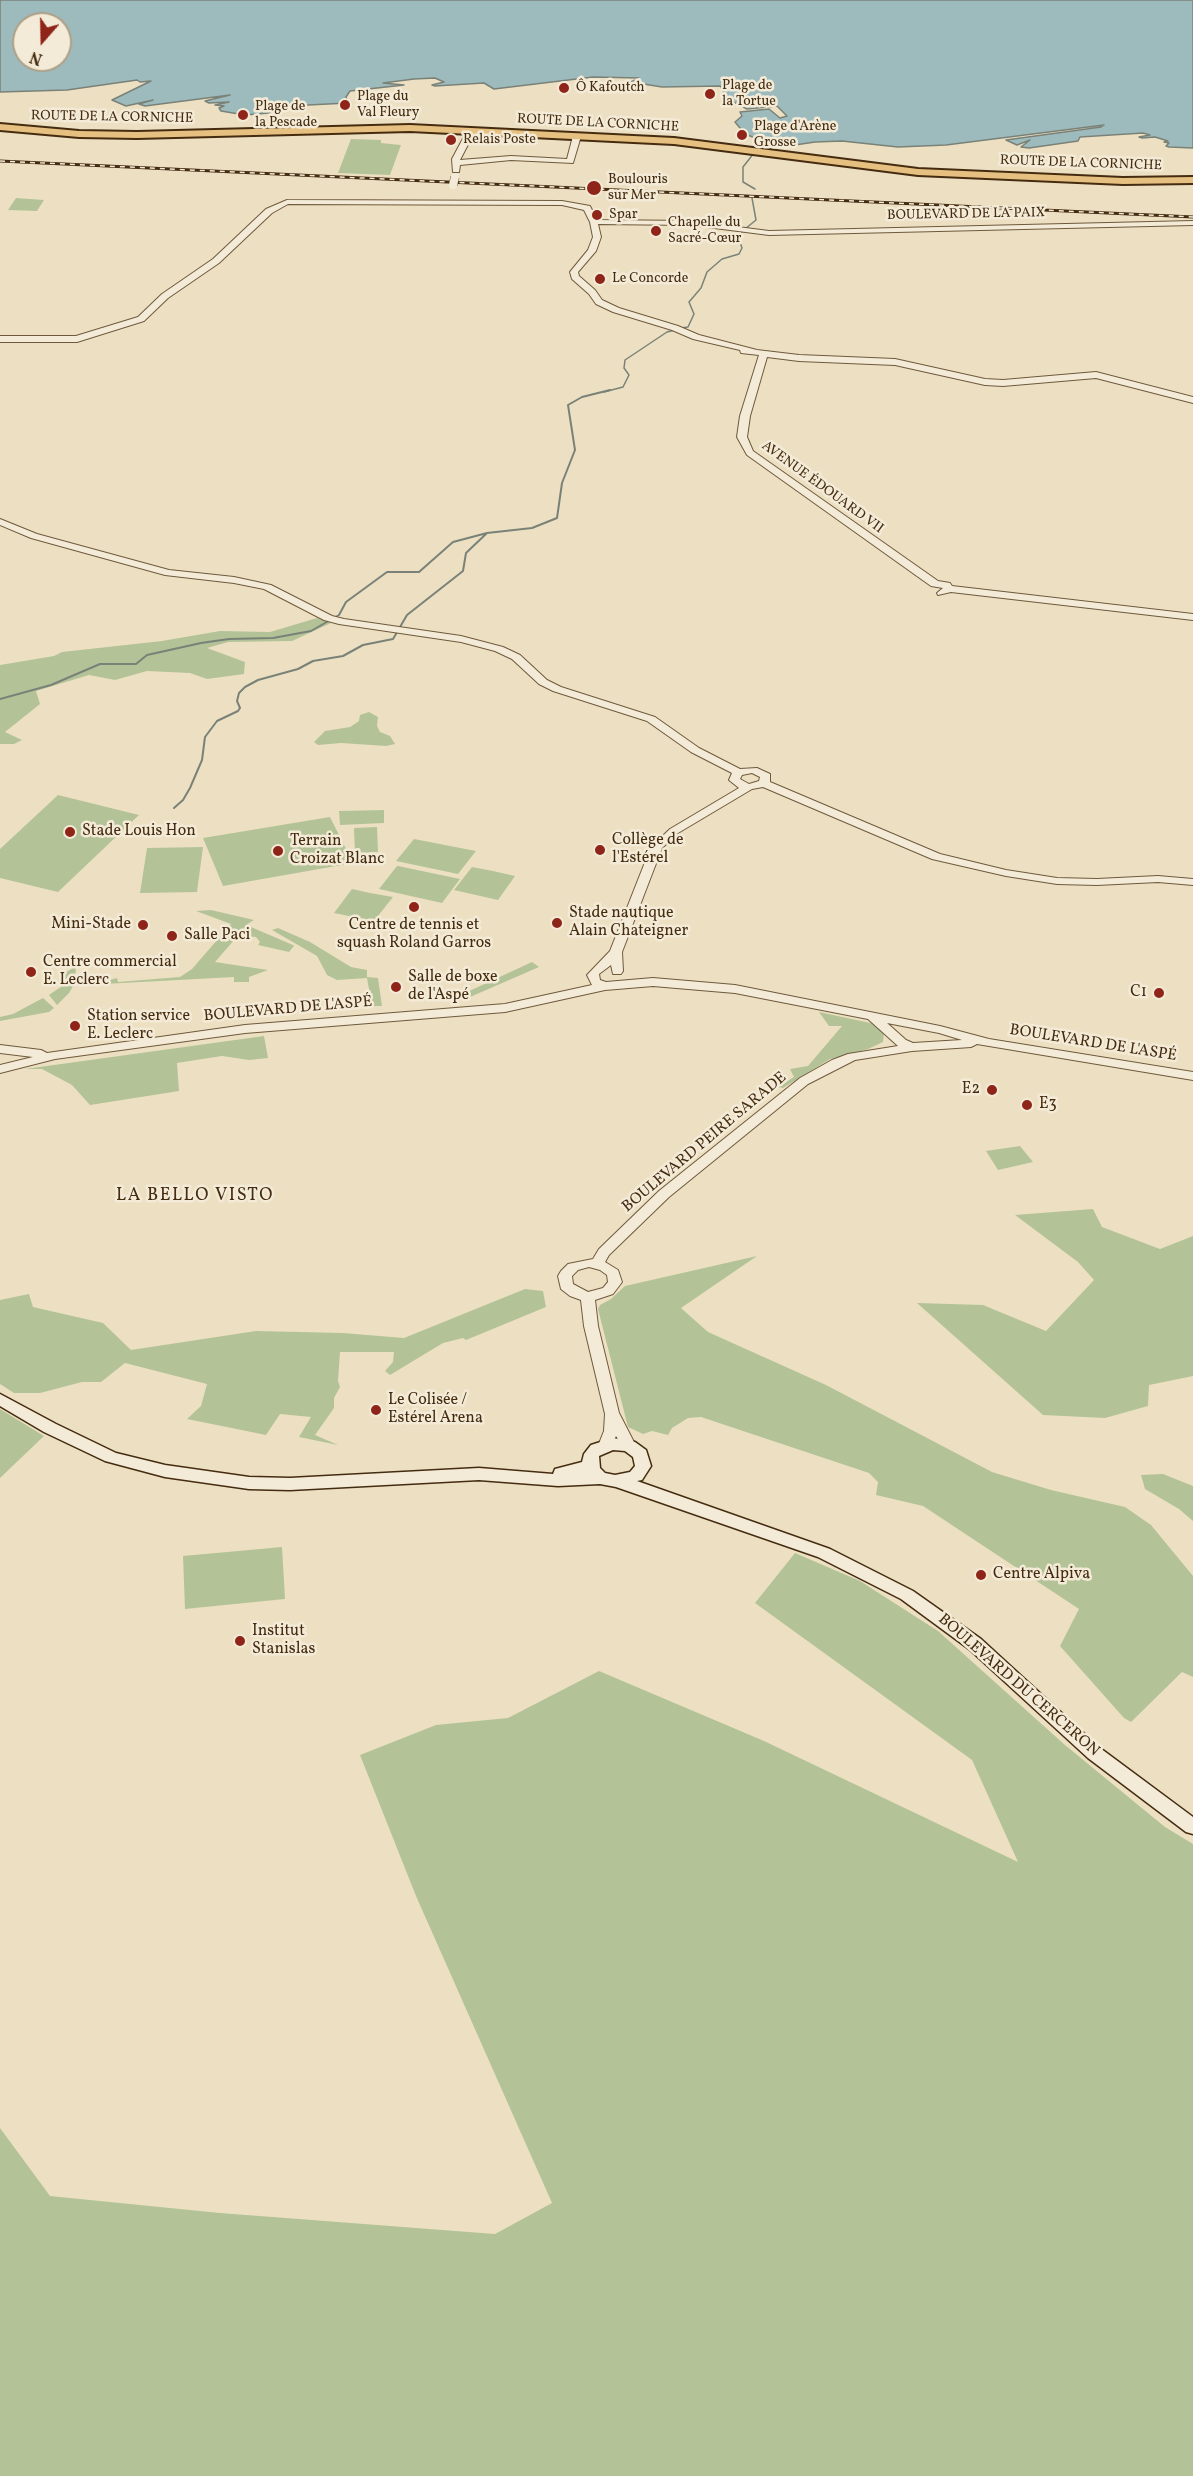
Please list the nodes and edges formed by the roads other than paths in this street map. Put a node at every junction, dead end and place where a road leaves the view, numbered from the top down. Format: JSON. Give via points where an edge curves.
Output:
{"nodes":[{"id":1,"x":0,"y":127,"type":"edge"},
{"id":2,"x":471,"y":131,"type":"junction"},
{"id":3,"x":577,"y":136,"type":"junction"},
{"id":4,"x":457,"y":163,"type":"junction"},
{"id":5,"x":1193,"y":180,"type":"edge"},
{"id":6,"x":449,"y":200,"type":"junction"},
{"id":7,"x":594,"y":222,"type":"junction"},
{"id":8,"x":1193,"y":223,"type":"edge"},
{"id":9,"x":0,"y":339,"type":"edge"},
{"id":10,"x":764,"y":353,"type":"junction"},
{"id":11,"x":1193,"y":400,"type":"edge"},
{"id":12,"x":0,"y":522,"type":"edge"},
{"id":13,"x":1193,"y":617,"type":"edge"},
{"id":14,"x":738,"y":772,"type":"junction"},
{"id":15,"x":764,"y":783,"type":"junction"},
{"id":16,"x":748,"y":787,"type":"junction"},
{"id":17,"x":1193,"y":882,"type":"edge"},
{"id":18,"x":616,"y":952,"type":"junction"},
{"id":19,"x":596,"y":973,"type":"junction"},
{"id":20,"x":619,"y":973,"type":"junction"},
{"id":21,"x":653,"y":982,"type":"junction"},
{"id":22,"x":610,"y":986,"type":"junction"},
{"id":23,"x":558,"y":995,"type":"junction"},
{"id":24,"x":865,"y":1016,"type":"junction"},
{"id":25,"x":909,"y":1024,"type":"junction"},
{"id":26,"x":934,"y":1029,"type":"junction"},
{"id":27,"x":892,"y":1034,"type":"junction"},
{"id":28,"x":988,"y":1043,"type":"junction"},
{"id":29,"x":932,"y":1045,"type":"junction"},
{"id":30,"x":912,"y":1047,"type":"junction"},
{"id":31,"x":0,"y":1049,"type":"edge"},
{"id":32,"x":14,"y":1051,"type":"junction"},
{"id":33,"x":879,"y":1051,"type":"junction"},
{"id":34,"x":56,"y":1055,"type":"junction"},
{"id":35,"x":5,"y":1067,"type":"edge"},
{"id":36,"x":1193,"y":1076,"type":"edge"},
{"id":37,"x":597,"y":1264,"type":"junction"},
{"id":38,"x":588,"y":1297,"type":"junction"},
{"id":39,"x":0,"y":1390,"type":"edge"},
{"id":40,"x":0,"y":1399,"type":"edge"},
{"id":41,"x":612,"y":1413,"type":"junction"},
{"id":42,"x":604,"y":1446,"type":"junction"},
{"id":43,"x":629,"y":1446,"type":"junction"},
{"id":44,"x":640,"y":1471,"type":"junction"},
{"id":45,"x":595,"y":1472,"type":"junction"},
{"id":46,"x":618,"y":1481,"type":"junction"},
{"id":47,"x":666,"y":1496,"type":"junction"},
{"id":48,"x":1193,"y":1827,"type":"edge"}],
"edges":[{"from":1,"to":2,"type":"main road","name":"ROUTE DE LA CORNICHE","via":[[137,135],[387,127]]},
{"from":2,"to":3,"type":"main road","name":"ROUTE DE LA CORNICHE"},
{"from":2,"to":4,"type":"street"},
{"from":3,"to":4,"type":"street","via":[[570,160],[511,158]]},
{"from":3,"to":5,"type":"main road","name":"ROUTE DE LA CORNICHE","via":[[674,141],[909,171]]},
{"from":4,"to":6,"type":"street"},
{"from":6,"to":7,"type":"street","via":[[554,203],[580,208]]},
{"from":6,"to":9,"type":"street","via":[[287,202],[269,211],[216,261],[165,296],[141,319],[77,339]]},
{"from":7,"to":8,"type":"street","name":"BOULEVARD DE LA PAIX","via":[[691,223],[778,233]]},
{"from":7,"to":10,"type":"street","via":[[597,237],[592,251],[574,272],[599,302],[658,322],[709,346]]},
{"from":10,"to":11,"type":"street","via":[[895,362],[986,382],[1096,375]]},
{"from":10,"to":13,"type":"street","name":"AVENUE ÉDOUARD VII","via":[[742,437],[750,453],[935,584],[930,588],[933,591],[949,589]]},
{"from":12,"to":14,"type":"street","via":[[34,536],[168,573],[267,587],[328,618],[461,639],[499,649],[516,657],[557,689],[651,719],[695,750]]},
{"from":14,"to":15,"type":"street","via":[[758,771],[766,776]]},
{"from":14,"to":16,"type":"street","via":[[734,780]]},
{"from":15,"to":16,"type":"street"},
{"from":15,"to":17,"type":"street","via":[[936,857],[1057,881]]},
{"from":16,"to":18,"type":"street","via":[[662,842]]},
{"from":18,"to":19,"type":"street"},
{"from":18,"to":20,"type":"street"},
{"from":19,"to":20,"type":"street","name":"BOULEVARD DE L'ASPÉ","via":[[605,969]]},
{"from":19,"to":22,"type":"street","via":[[595,982]]},
{"from":19,"to":23,"type":"street","name":"BOULEVARD DE L'ASPÉ"},
{"from":20,"to":21,"type":"street","name":"BOULEVARD DE L'ASPÉ"},
{"from":20,"to":22,"type":"street","via":[[622,980]]},
{"from":21,"to":22,"type":"street","name":"BOULEVARD DE L'ASPÉ"},
{"from":21,"to":24,"type":"street","name":"BOULEVARD DE L'ASPÉ","via":[[725,988]]},
{"from":22,"to":23,"type":"street","name":"BOULEVARD DE L'ASPÉ"},
{"from":23,"to":34,"type":"street","name":"BOULEVARD DE L'ASPÉ","via":[[496,1009],[255,1028]]},
{"from":24,"to":25,"type":"street","name":"BOULEVARD DE L'ASPÉ"},
{"from":24,"to":27,"type":"street","name":"BOULEVARD DE L'ASPÉ"},
{"from":25,"to":26,"type":"street","name":"BOULEVARD DE L'ASPÉ"},
{"from":25,"to":27,"type":"street"},
{"from":26,"to":28,"type":"street","name":"BOULEVARD DE L'ASPÉ"},
{"from":26,"to":29,"type":"street","via":[[937,1040]]},
{"from":27,"to":30,"type":"street","name":"BOULEVARD DE L'ASPÉ"},
{"from":27,"to":33,"type":"street"},
{"from":28,"to":29,"type":"street","name":"BOULEVARD DE L'ASPÉ"},
{"from":28,"to":36,"type":"street","name":"BOULEVARD DE L'ASPÉ"},
{"from":29,"to":30,"type":"street","name":"BOULEVARD DE L'ASPÉ"},
{"from":30,"to":33,"type":"street","name":"BOULEVARD PEIRE SARADE"},
{"from":31,"to":32,"type":"street","name":"BOULEVARD DE L'ASPÉ"},
{"from":32,"to":34,"type":"street","name":"BOULEVARD DE L'ASPÉ"},
{"from":32,"to":35,"type":"street","via":[[17,1057]]},
{"from":33,"to":37,"type":"street","name":"BOULEVARD PEIRE SARADE","via":[[836,1063],[785,1095],[664,1194],[604,1252]]},
{"from":34,"to":35,"type":"street","name":"BOULEVARD DE L'ASPÉ"},
{"from":37,"to":38,"type":"street","via":[[613,1273],[615,1282],[603,1294]]},
{"from":37,"to":38,"type":"street","via":[[573,1267],[565,1276],[569,1290]]},
{"from":38,"to":41,"type":"street"},
{"from":39,"to":45,"type":"main road","via":[[107,1447],[186,1467],[287,1476],[438,1467]]},
{"from":40,"to":45,"type":"main road","via":[[50,1428],[127,1462],[249,1484],[479,1474],[558,1480]]},
{"from":41,"to":42,"type":"street","via":[[611,1431]]},
{"from":41,"to":43,"type":"street"},
{"from":42,"to":43,"type":"main road"},
{"from":42,"to":45,"type":"main road","via":[[592,1454]]},
{"from":43,"to":44,"type":"main road","via":[[643,1460]]},
{"from":44,"to":46,"type":"main road","via":[[630,1479]]},
{"from":44,"to":47,"type":"main road","name":"BOULEVARD DU CERCERON"},
{"from":45,"to":46,"type":"main road"},
{"from":46,"to":47,"type":"main road","name":"BOULEVARD DU CERCERON"},
{"from":47,"to":48,"type":"main road","name":"BOULEVARD DU CERCERON","via":[[824,1553],[907,1595],[975,1644],[1094,1753]]}]}
